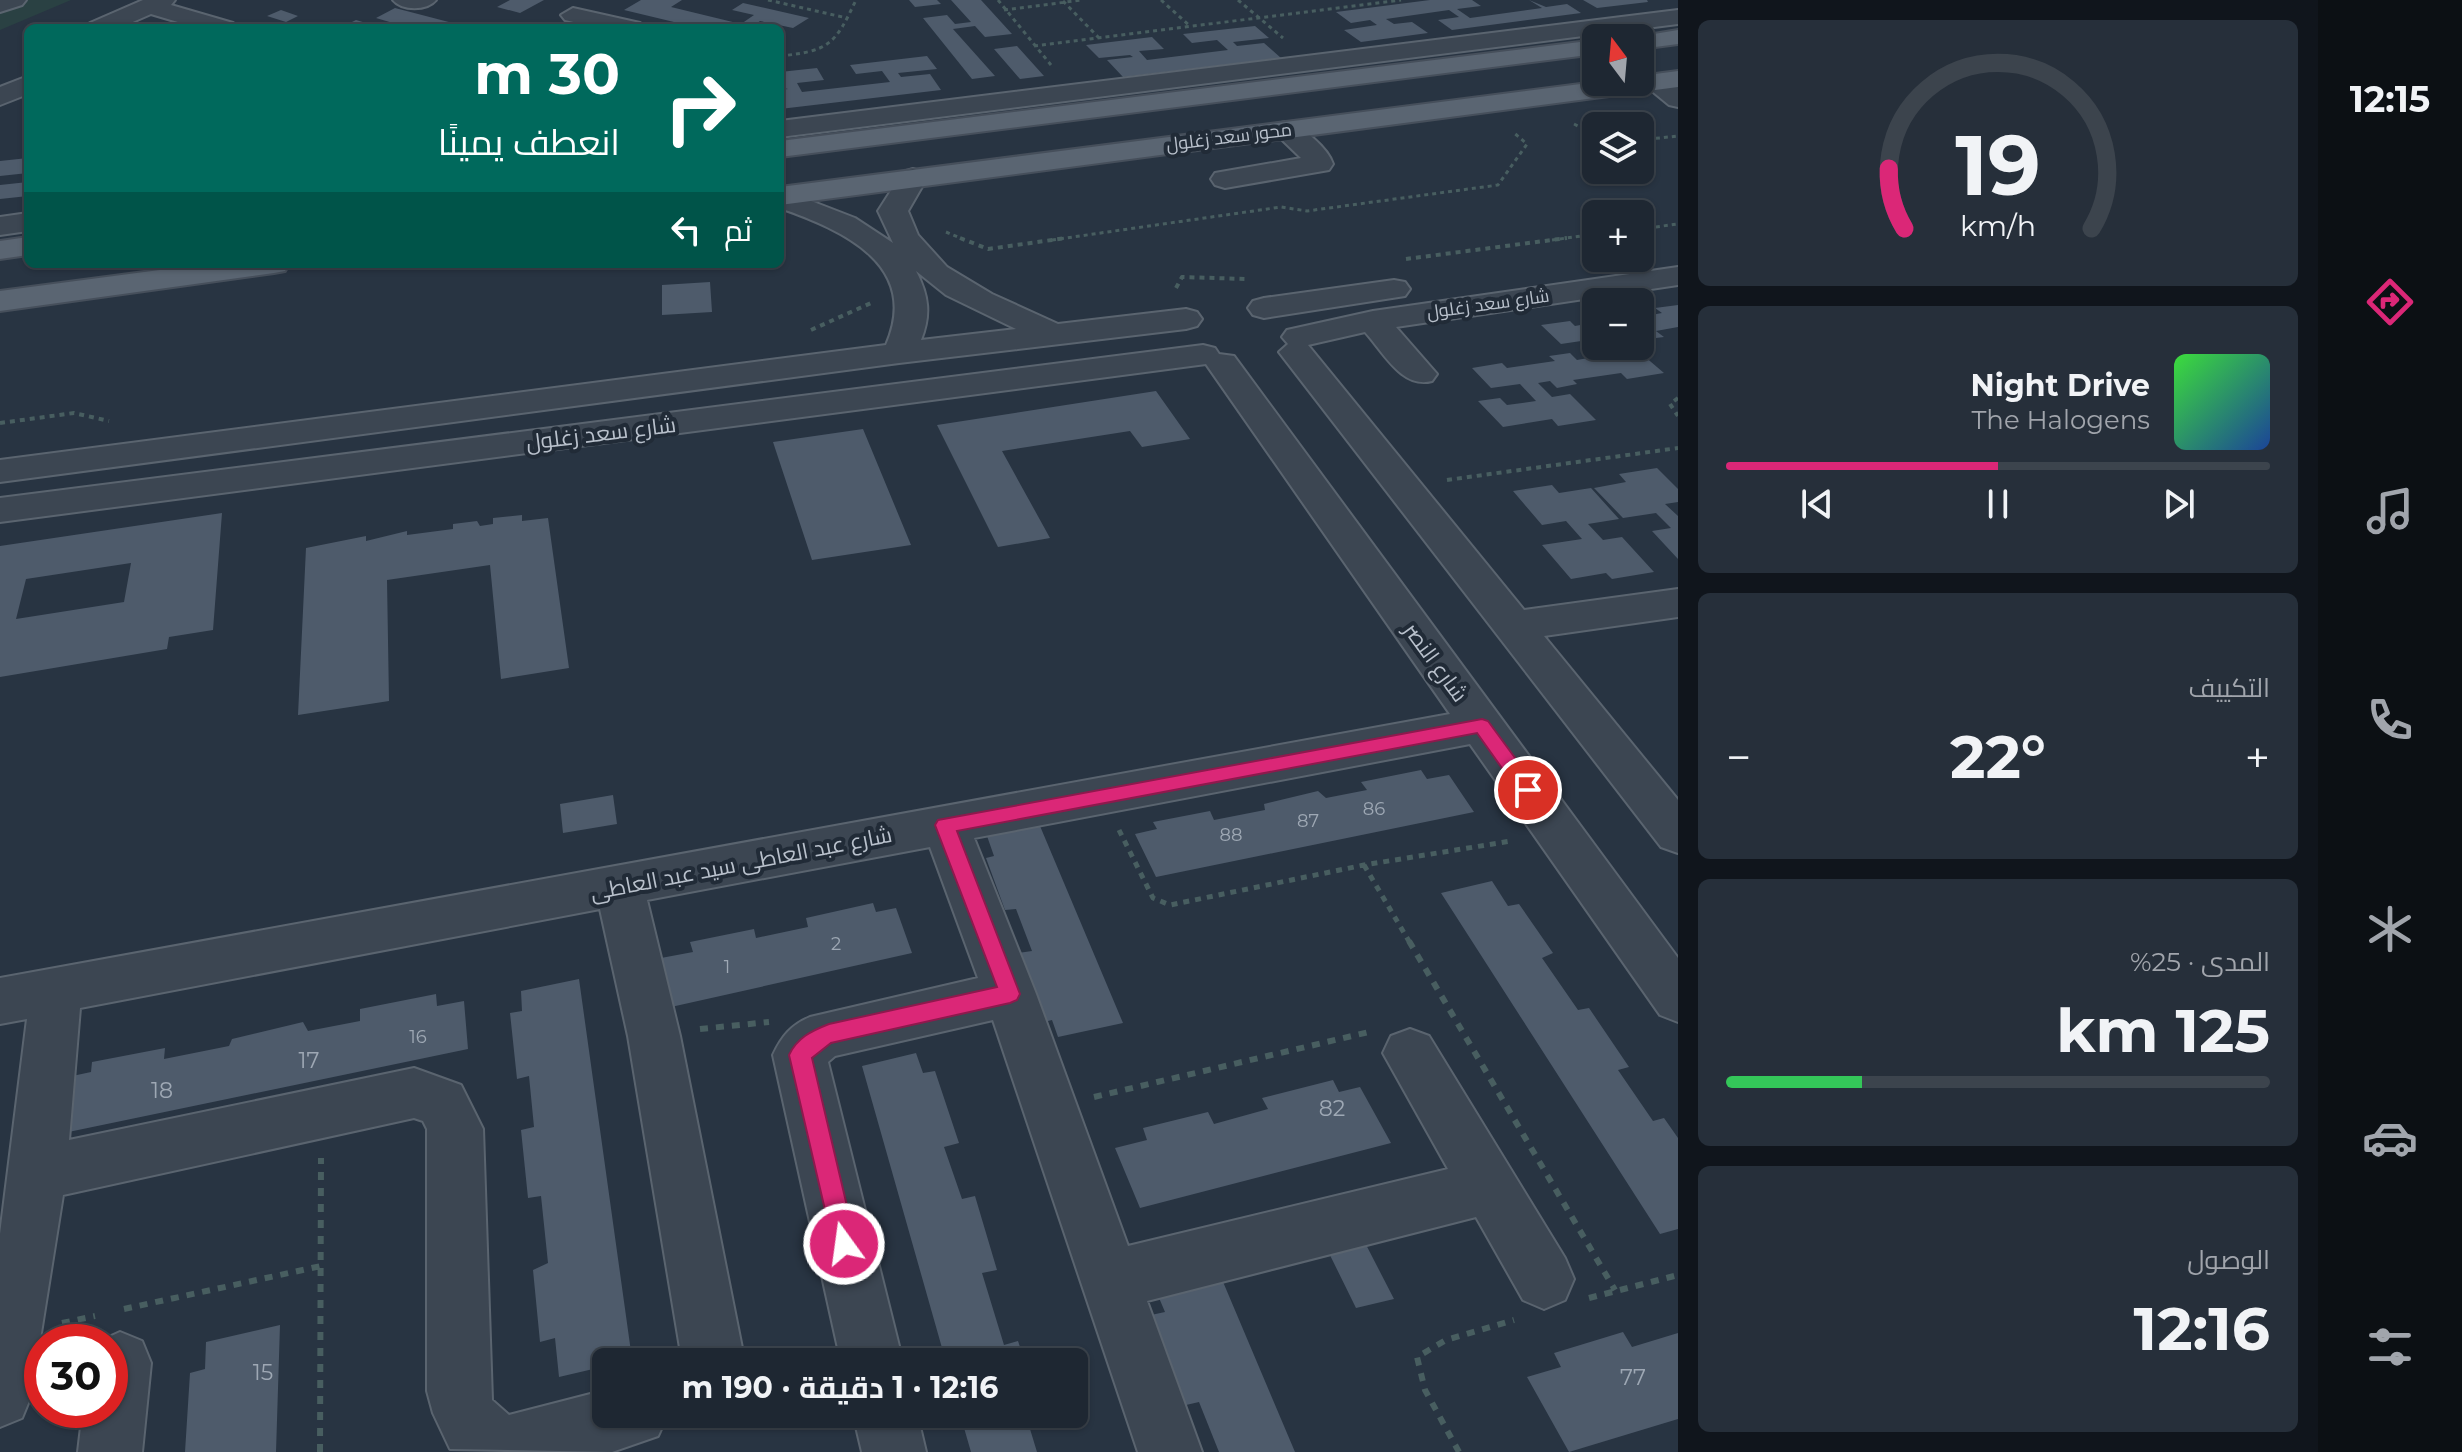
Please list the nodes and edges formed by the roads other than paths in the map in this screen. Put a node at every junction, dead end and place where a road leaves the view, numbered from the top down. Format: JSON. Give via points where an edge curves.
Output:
{"nodes":[{"id":1,"x":14,"y":0,"type":"edge"},
{"id":2,"x":215,"y":0,"type":"edge"},
{"id":3,"x":405,"y":0,"type":"edge"},
{"id":4,"x":424,"y":0,"type":"edge"},
{"id":5,"x":598,"y":0,"type":"edge"},
{"id":6,"x":0,"y":5,"type":"edge"},
{"id":7,"x":573,"y":15,"type":"junction"},
{"id":8,"x":160,"y":17,"type":"edge"},
{"id":9,"x":1678,"y":17,"type":"edge"},
{"id":10,"x":108,"y":24,"type":"edge"},
{"id":11,"x":201,"y":24,"type":"edge"},
{"id":12,"x":556,"y":24,"type":"edge"},
{"id":13,"x":613,"y":24,"type":"edge"},
{"id":14,"x":1678,"y":37,"type":"edge"},
{"id":15,"x":1654,"y":40,"type":"edge"},
{"id":16,"x":1582,"y":49,"type":"edge"},
{"id":17,"x":24,"y":61,"type":"edge"},
{"id":18,"x":1654,"y":63,"type":"edge"},
{"id":19,"x":0,"y":71,"type":"edge"},
{"id":20,"x":1666,"y":81,"type":"edge"},
{"id":21,"x":24,"y":86,"type":"edge"},
{"id":22,"x":0,"y":97,"type":"edge"},
{"id":23,"x":1678,"y":99,"type":"edge"},
{"id":24,"x":1286,"y":130,"type":"junction"},
{"id":25,"x":786,"y":138,"type":"edge"},
{"id":26,"x":913,"y":178,"type":"junction"},
{"id":27,"x":1225,"y":179,"type":"dead end"},
{"id":28,"x":784,"y":196,"type":"edge"},
{"id":29,"x":784,"y":199,"type":"edge"},
{"id":30,"x":24,"y":223,"type":"edge"},
{"id":31,"x":0,"y":226,"type":"edge"},
{"id":32,"x":24,"y":247,"type":"edge"},
{"id":33,"x":1678,"y":249,"type":"edge"},
{"id":34,"x":0,"y":250,"type":"edge"},
{"id":35,"x":1654,"y":252,"type":"edge"},
{"id":36,"x":1582,"y":262,"type":"edge"},
{"id":37,"x":244,"y":268,"type":"edge"},
{"id":38,"x":1678,"y":276,"type":"edge"},
{"id":39,"x":0,"y":301,"type":"edge"},
{"id":40,"x":1238,"y":305,"type":"junction"},
{"id":41,"x":1186,"y":319,"type":"junction"},
{"id":42,"x":1373,"y":321,"type":"junction"},
{"id":43,"x":1052,"y":334,"type":"junction"},
{"id":44,"x":1297,"y":344,"type":"junction"},
{"id":45,"x":899,"y":353,"type":"junction"},
{"id":46,"x":1212,"y":359,"type":"junction"},
{"id":47,"x":1420,"y":374,"type":"dead end"},
{"id":48,"x":0,"y":471,"type":"edge"},
{"id":49,"x":0,"y":510,"type":"edge"},
{"id":50,"x":1678,"y":603,"type":"edge"},
{"id":51,"x":1513,"y":626,"type":"junction"},
{"id":52,"x":1482,"y":725,"type":"junction"},
{"id":53,"x":945,"y":825,"type":"junction"},
{"id":54,"x":1678,"y":834,"type":"edge"},
{"id":55,"x":619,"y":886,"type":"junction"},
{"id":56,"x":55,"y":991,"type":"junction"},
{"id":57,"x":1010,"y":994,"type":"junction"},
{"id":58,"x":1678,"y":999,"type":"edge"},
{"id":59,"x":0,"y":1001,"type":"edge"},
{"id":60,"x":1407,"y":1034,"type":"road end"},
{"id":61,"x":40,"y":1173,"type":"junction"},
{"id":62,"x":1491,"y":1186,"type":"junction"},
{"id":63,"x":1108,"y":1281,"type":"junction"},
{"id":64,"x":1547,"y":1299,"type":"road end"},
{"id":65,"x":711,"y":1348,"type":"edge"},
{"id":66,"x":869,"y":1348,"type":"edge"},
{"id":67,"x":0,"y":1396,"type":"edge"},
{"id":68,"x":592,"y":1425,"type":"edge"},
{"id":69,"x":113,"y":1428,"type":"edge"},
{"id":70,"x":888,"y":1428,"type":"edge"},
{"id":71,"x":110,"y":1452,"type":"edge"},
{"id":72,"x":894,"y":1452,"type":"edge"},
{"id":73,"x":1170,"y":1452,"type":"edge"}],
"edges":[{"from":1,"to":6,"type":"street"},
{"from":2,"to":8,"type":"street"},
{"from":3,"to":4,"type":"street"},
{"from":5,"to":7,"type":"street"},
{"from":7,"to":12,"type":"street"},
{"from":7,"to":13,"type":"street"},
{"from":8,"to":10,"type":"street","via":[[123,17]]},
{"from":8,"to":11,"type":"street"},
{"from":9,"to":25,"type":"street","via":[[1075,93]]},
{"from":14,"to":15,"type":"main road"},
{"from":16,"to":25,"type":"main road"},
{"from":17,"to":19,"type":"street"},
{"from":18,"to":20,"type":"main road"},
{"from":20,"to":23,"type":"street"},
{"from":20,"to":24,"type":"main road","name":"محور سعد زغلول"},
{"from":21,"to":22,"type":"street"},
{"from":24,"to":26,"type":"main road","name":"محور سعد زغلول"},
{"from":24,"to":27,"type":"street","via":[[1319,164]]},
{"from":26,"to":28,"type":"main road","name":"محور سعد زغلول"},
{"from":26,"to":43,"type":"street","via":[[893,211],[898,230],[914,251],[952,286]]},
{"from":29,"to":45,"type":"street","via":[[850,225],[892,261],[908,286],[913,313]]},
{"from":30,"to":31,"type":"street"},
{"from":32,"to":34,"type":"main road"},
{"from":33,"to":35,"type":"street"},
{"from":36,"to":40,"type":"street","name":"شارع سعد زغلول"},
{"from":37,"to":39,"type":"main road"},
{"from":38,"to":42,"type":"street","name":"شارع سعد زغلول"},
{"from":40,"to":41,"type":"street","name":"شارع سعد زغلول","via":[[1193,312]]},
{"from":40,"to":44,"type":"street","via":[[1287,320]]},
{"from":41,"to":43,"type":"street","name":"شارع سعد زغلول"},
{"from":41,"to":46,"type":"street","name":"شارع النصر","via":[[1184,337]]},
{"from":42,"to":44,"type":"street","name":"شارع سعد زغلول"},
{"from":42,"to":47,"type":"street"},
{"from":43,"to":45,"type":"street","name":"شارع سعد زغلول"},
{"from":44,"to":46,"type":"street","name":"شارع سعد زغلول","via":[[1266,366]]},
{"from":44,"to":51,"type":"street"},
{"from":45,"to":48,"type":"street","name":"شارع سعد زغلول"},
{"from":46,"to":49,"type":"street","name":"شارع سعد زغلول"},
{"from":46,"to":52,"type":"street","name":"شارع النصر"},
{"from":50,"to":51,"type":"street"},
{"from":51,"to":54,"type":"street"},
{"from":52,"to":53,"type":"street","name":"شارع عبد العاطى سيد عبد العاطى"},
{"from":52,"to":58,"type":"street","name":"شارع النصر"},
{"from":53,"to":55,"type":"street","name":"شارع عبد العاطى سيد عبد العاطى"},
{"from":53,"to":57,"type":"street"},
{"from":55,"to":56,"type":"street","name":"شارع عبد العاطى سيد عبد العاطى"},
{"from":55,"to":65,"type":"street","via":[[654,1036]]},
{"from":56,"to":59,"type":"street","name":"شارع عبد العاطى سيد عبد العاطى"},
{"from":56,"to":61,"type":"street"},
{"from":57,"to":63,"type":"street"},
{"from":57,"to":66,"type":"street","via":[[844,1030],[815,1040],[800,1055]]},
{"from":60,"to":62,"type":"street"},
{"from":61,"to":67,"type":"street"},
{"from":61,"to":68,"type":"street","via":[[414,1093],[435,1096],[450,1109],[455,1129],[458,1391],[463,1417],[470,1428],[505,1448]]},
{"from":62,"to":63,"type":"street"},
{"from":62,"to":64,"type":"street"},
{"from":63,"to":73,"type":"street"},
{"from":69,"to":71,"type":"street"},
{"from":70,"to":72,"type":"street"}]}
